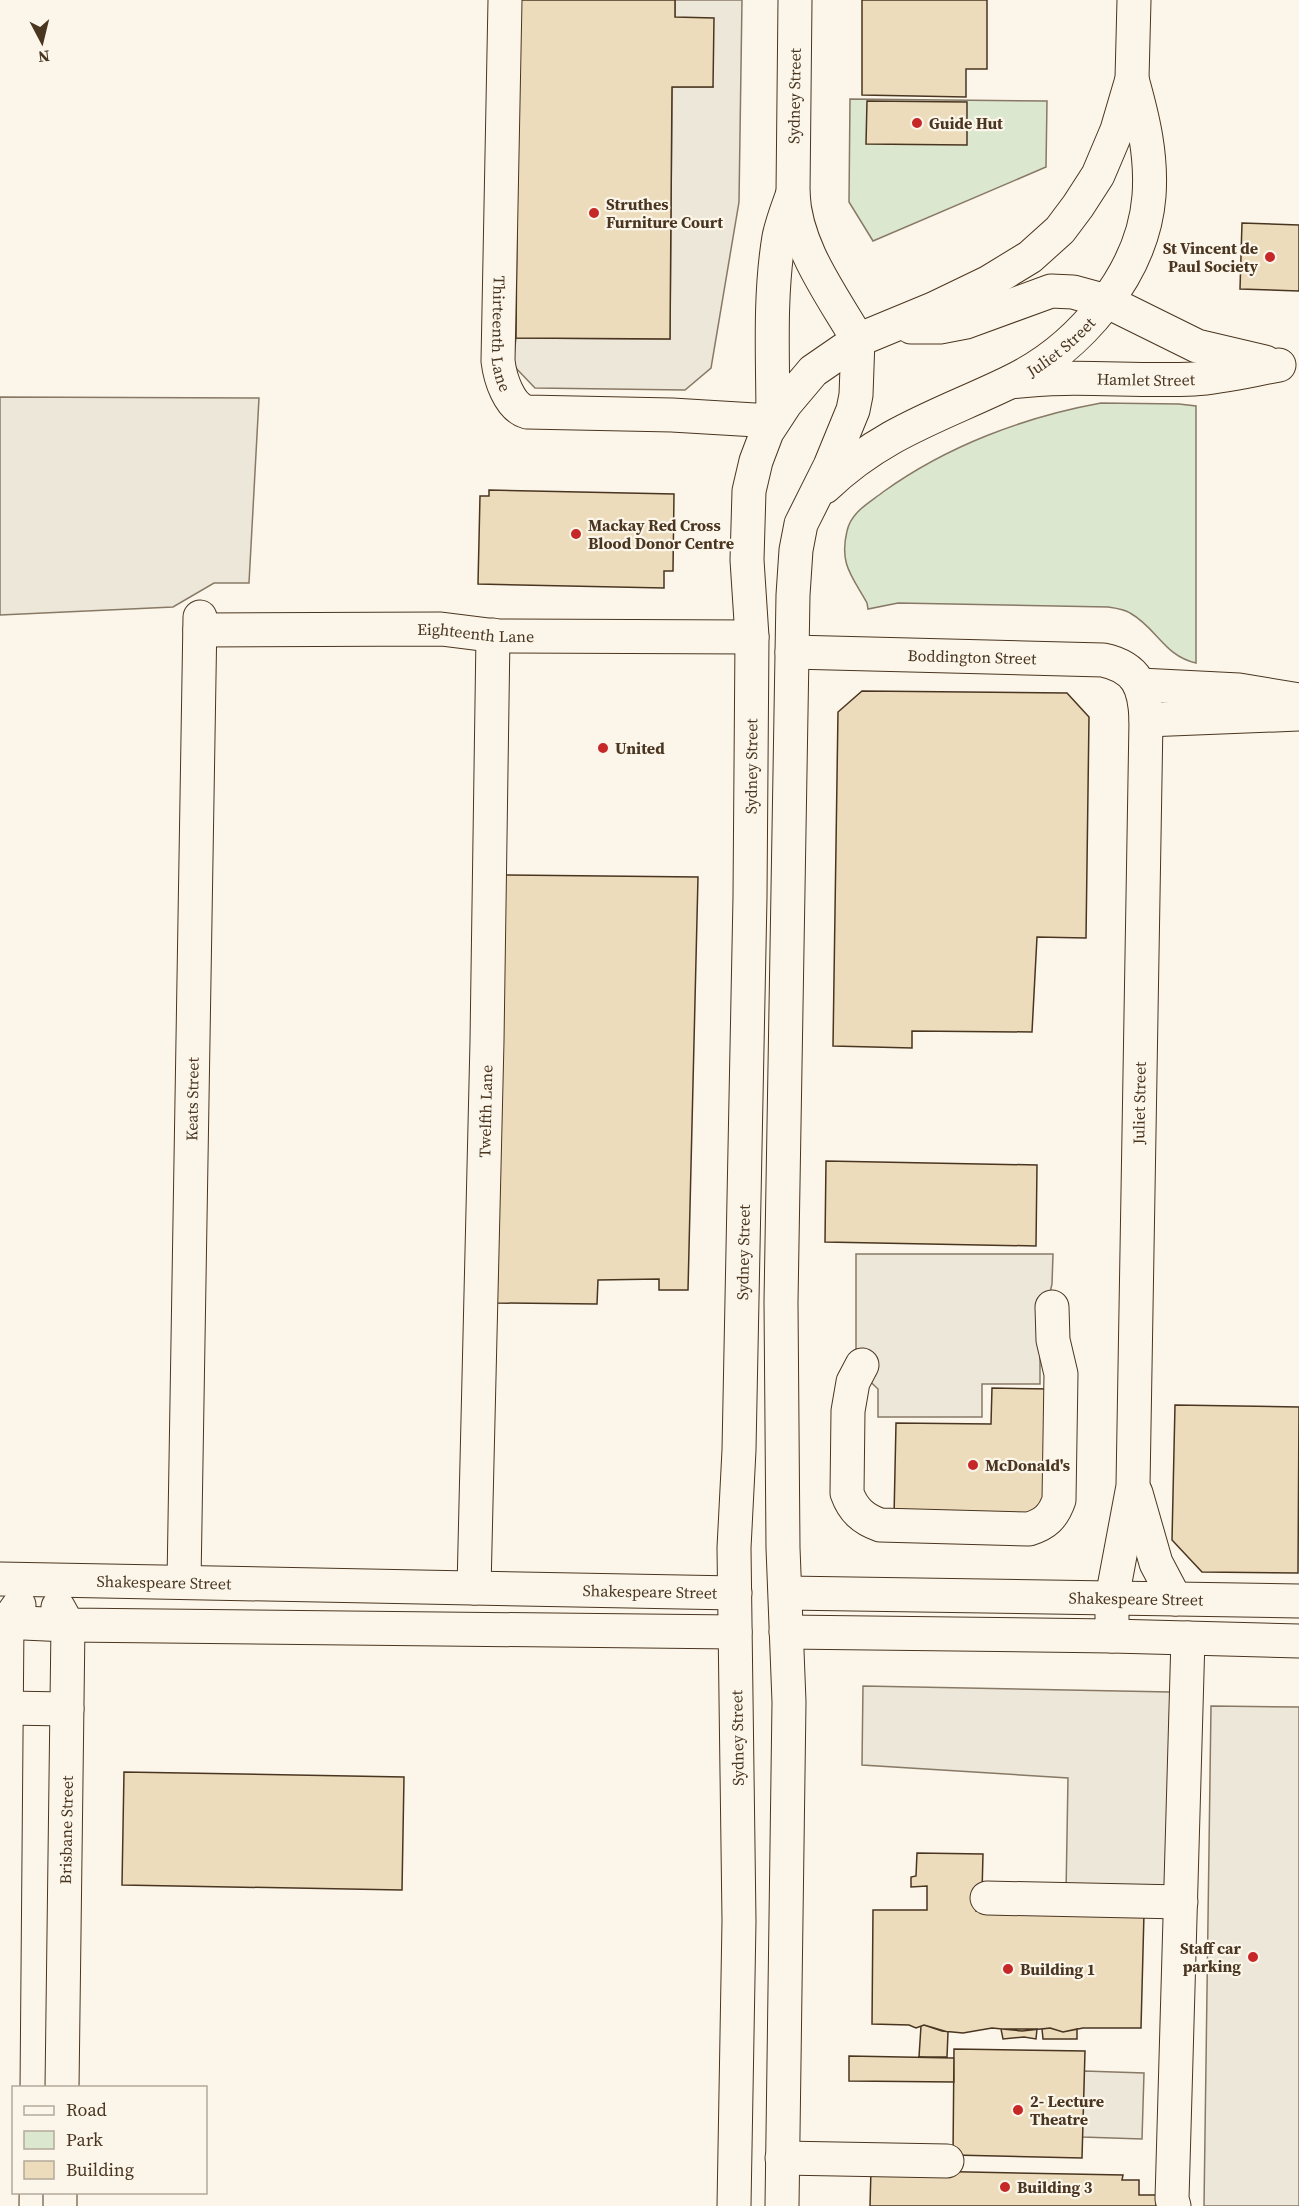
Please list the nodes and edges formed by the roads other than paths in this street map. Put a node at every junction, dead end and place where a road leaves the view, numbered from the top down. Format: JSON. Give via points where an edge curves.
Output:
{"nodes":[{"id":1,"x":505,"y":0,"type":"edge"},
{"id":2,"x":795,"y":0,"type":"edge"},
{"id":3,"x":1134,"y":0,"type":"edge"},
{"id":4,"x":1132,"y":79,"type":"junction"},
{"id":5,"x":793,"y":193,"type":"junction"},
{"id":6,"x":1106,"y":301,"type":"junction"},
{"id":7,"x":895,"y":325,"type":"junction"},
{"id":8,"x":858,"y":340,"type":"junction"},
{"id":9,"x":1289,"y":365,"type":"edge"},
{"id":10,"x":1011,"y":382,"type":"junction"},
{"id":11,"x":773,"y":421,"type":"junction"},
{"id":12,"x":811,"y":504,"type":"junction"},
{"id":13,"x":200,"y":623,"type":"joint"},
{"id":14,"x":493,"y":635,"type":"junction"},
{"id":15,"x":752,"y":637,"type":"junction"},
{"id":16,"x":792,"y":652,"type":"junction"},
{"id":17,"x":1140,"y":686,"type":"junction"},
{"id":18,"x":1299,"y":700,"type":"edge"},
{"id":19,"x":1299,"y":714,"type":"edge"},
{"id":20,"x":1146,"y":720,"type":"junction"},
{"id":21,"x":1052,"y":1307,"type":"dead end"},
{"id":22,"x":862,"y":1365,"type":"dead end"},
{"id":23,"x":1133,"y":1486,"type":"junction"},
{"id":24,"x":0,"y":1579,"type":"edge"},
{"id":25,"x":39,"y":1580,"type":"junction"},
{"id":26,"x":184,"y":1582,"type":"junction"},
{"id":27,"x":474,"y":1588,"type":"junction"},
{"id":28,"x":735,"y":1593,"type":"junction"},
{"id":29,"x":786,"y":1593,"type":"junction"},
{"id":30,"x":1113,"y":1598,"type":"junction"},
{"id":31,"x":1175,"y":1599,"type":"junction"},
{"id":32,"x":1299,"y":1600,"type":"edge"},
{"id":33,"x":4,"y":1622,"type":"edge"},
{"id":34,"x":68,"y":1625,"type":"junction"},
{"id":35,"x":735,"y":1632,"type":"junction"},
{"id":36,"x":786,"y":1632,"type":"junction"},
{"id":37,"x":1112,"y":1636,"type":"junction"},
{"id":38,"x":1188,"y":1638,"type":"junction"},
{"id":39,"x":1299,"y":1641,"type":"edge"},
{"id":40,"x":6,"y":1708,"type":"junction"},
{"id":41,"x":67,"y":1709,"type":"junction"},
{"id":42,"x":987,"y":1898,"type":"dead end"},
{"id":43,"x":1180,"y":1902,"type":"junction"},
{"id":44,"x":62,"y":2086,"type":"edge"},
{"id":45,"x":736,"y":2157,"type":"junction"},
{"id":46,"x":782,"y":2158,"type":"junction"},
{"id":47,"x":947,"y":2161,"type":"dead end"},
{"id":48,"x":2,"y":2206,"type":"edge"},
{"id":49,"x":734,"y":2206,"type":"edge"},
{"id":50,"x":782,"y":2206,"type":"edge"},
{"id":51,"x":1174,"y":2206,"type":"edge"}],
"edges":[{"from":1,"to":11,"type":"street","name":"Thirteenth Lane","via":[[498,361],[513,403],[527,412]]},
{"from":2,"to":5,"type":"street","name":"Sydney Street"},
{"from":3,"to":4,"type":"street","name":"Juliet Street"},
{"from":4,"to":6,"type":"street","name":"Juliet Street","via":[[1148,146],[1149,197],[1135,249]]},
{"from":4,"to":7,"type":"street","name":"Juliet Street","via":[[1105,160],[1088,192],[1060,230],[997,278]]},
{"from":5,"to":8,"type":"street","via":[[797,223],[810,255]]},
{"from":5,"to":11,"type":"street","via":[[778,249],[773,313]]},
{"from":6,"to":7,"type":"street","name":"Hamlet Street","via":[[1055,291],[966,322],[940,327]]},
{"from":6,"to":9,"type":"street","name":"Hamlet Street","via":[[1197,346]]},
{"from":6,"to":10,"type":"street","name":"Juliet Street","via":[[1064,347]]},
{"from":7,"to":8,"type":"street","name":"Juliet Street"},
{"from":8,"to":11,"type":"street","name":"Sydney Street","via":[[813,371]]},
{"from":8,"to":12,"type":"street","via":[[853,410]]},
{"from":9,"to":10,"type":"street","name":"Hamlet Street","via":[[1200,378],[1078,377]]},
{"from":10,"to":12,"type":"street","name":"Juliet Street","via":[[882,442],[844,470]]},
{"from":11,"to":15,"type":"street","name":"Sydney Street","via":[[756,460],[748,504]]},
{"from":12,"to":16,"type":"street","via":[[801,524],[796,550]]},
{"from":13,"to":14,"type":"street","name":"Eighteenth Lane","via":[[441,629]]},
{"from":13,"to":26,"type":"street","name":"Keats Street"},
{"from":14,"to":15,"type":"street","name":"Eighteenth Lane"},
{"from":14,"to":27,"type":"street","name":"Twelfth Lane"},
{"from":15,"to":16,"type":"street","name":"Boddington Street"},
{"from":15,"to":28,"type":"street","name":"Sydney Street"},
{"from":16,"to":17,"type":"street","name":"Boddington Street","via":[[1103,660],[1122,665]]},
{"from":16,"to":29,"type":"street","via":[[781,1313]]},
{"from":17,"to":18,"type":"street","via":[[1239,690]]},
{"from":17,"to":20,"type":"street"},
{"from":19,"to":20,"type":"street"},
{"from":20,"to":23,"type":"street","name":"Juliet Street"},
{"from":21,"to":22,"type":"street","via":[[1053,1340],[1061,1374],[1059,1500],[1050,1518],[1029,1529],[880,1525],[858,1512],[847,1493],[848,1411],[853,1382]]},
{"from":23,"to":30,"type":"street","name":"Juliet Street"},
{"from":23,"to":31,"type":"street","name":"Juliet Street","via":[[1156,1563]]},
{"from":24,"to":25,"type":"street","name":"Shakespeare Street"},
{"from":25,"to":26,"type":"street","name":"Shakespeare Street"},
{"from":25,"to":33,"type":"street"},
{"from":25,"to":34,"type":"street"},
{"from":26,"to":27,"type":"street","name":"Shakespeare Street"},
{"from":27,"to":28,"type":"street","name":"Shakespeare Street"},
{"from":28,"to":29,"type":"street","name":"Shakespeare Street"},
{"from":28,"to":35,"type":"street","name":"Sydney Street"},
{"from":29,"to":30,"type":"street","name":"Shakespeare Street"},
{"from":29,"to":36,"type":"street"},
{"from":30,"to":31,"type":"street","name":"Shakespeare Street"},
{"from":30,"to":37,"type":"street","name":"Juliet Street"},
{"from":31,"to":32,"type":"street","name":"Shakespeare Street"},
{"from":33,"to":34,"type":"street"},
{"from":33,"to":40,"type":"street"},
{"from":34,"to":35,"type":"street"},
{"from":34,"to":41,"type":"street","name":"Brisbane Street"},
{"from":35,"to":36,"type":"street"},
{"from":35,"to":45,"type":"street","name":"Sydney Street","via":[[739,1887]]},
{"from":36,"to":37,"type":"street"},
{"from":36,"to":46,"type":"street","via":[[789,1702]]},
{"from":37,"to":38,"type":"street"},
{"from":38,"to":39,"type":"street"},
{"from":38,"to":43,"type":"street"},
{"from":40,"to":41,"type":"street"},
{"from":40,"to":48,"type":"street"},
{"from":41,"to":44,"type":"street","name":"Brisbane Street"},
{"from":42,"to":43,"type":"street"},
{"from":43,"to":51,"type":"street"},
{"from":45,"to":46,"type":"street"},
{"from":45,"to":49,"type":"street","name":"Sydney Street"},
{"from":46,"to":47,"type":"street"},
{"from":46,"to":50,"type":"street"}]}
